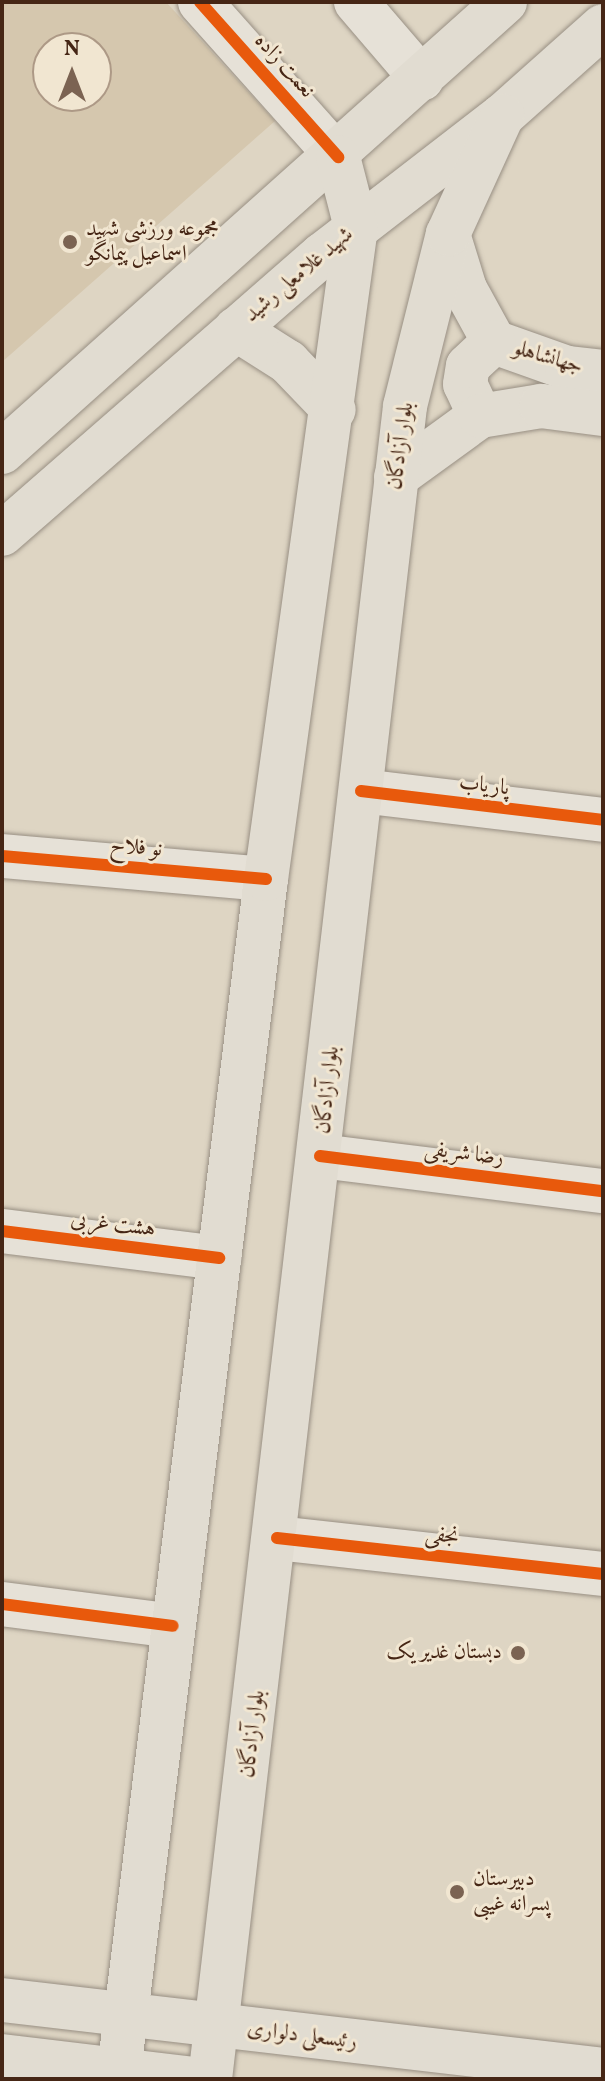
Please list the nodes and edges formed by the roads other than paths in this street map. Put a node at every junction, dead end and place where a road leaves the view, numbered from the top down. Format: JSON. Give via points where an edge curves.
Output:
{"nodes":[{"id":1,"x":200,"y":2,"type":"edge"},
{"id":2,"x":356,"y":2,"type":"edge"},
{"id":3,"x":505,"y":2,"type":"edge"},
{"id":4,"x":603,"y":26,"type":"edge"},
{"id":5,"x":422,"y":79,"type":"junction"},
{"id":6,"x":502,"y":116,"type":"junction"},
{"id":7,"x":338,"y":157,"type":"junction"},
{"id":8,"x":356,"y":227,"type":"junction"},
{"id":9,"x":448,"y":234,"type":"junction"},
{"id":10,"x":236,"y":329,"type":"junction"},
{"id":11,"x":494,"y":342,"type":"junction"},
{"id":12,"x":603,"y":372,"type":"edge"},
{"id":13,"x":334,"y":410,"type":"junction"},
{"id":14,"x":603,"y":414,"type":"edge"},
{"id":15,"x":480,"y":416,"type":"junction"},
{"id":16,"x":2,"y":452,"type":"edge"},
{"id":17,"x":396,"y":477,"type":"junction"},
{"id":18,"x":2,"y":534,"type":"edge"},
{"id":19,"x":361,"y":791,"type":"junction"},
{"id":20,"x":603,"y":820,"type":"edge"},
{"id":21,"x":2,"y":856,"type":"edge"},
{"id":22,"x":266,"y":879,"type":"junction"},
{"id":23,"x":320,"y":1156,"type":"junction"},
{"id":24,"x":603,"y":1191,"type":"edge"},
{"id":25,"x":2,"y":1231,"type":"edge"},
{"id":26,"x":219,"y":1258,"type":"junction"},
{"id":27,"x":277,"y":1538,"type":"junction"},
{"id":28,"x":603,"y":1574,"type":"edge"},
{"id":29,"x":2,"y":1604,"type":"edge"},
{"id":30,"x":173,"y":1626,"type":"junction"},
{"id":31,"x":2,"y":2000,"type":"edge"},
{"id":32,"x":125,"y":2015,"type":"junction"},
{"id":33,"x":217,"y":2026,"type":"junction"},
{"id":34,"x":2,"y":2056,"type":"edge"},
{"id":35,"x":603,"y":2070,"type":"edge"},
{"id":36,"x":118,"y":2075,"type":"edge"},
{"id":37,"x":195,"y":2079,"type":"edge"},
{"id":38,"x":210,"y":2079,"type":"edge"}],
"edges":[{"from":1,"to":7,"type":"street","name":"نعمت زاده"},
{"from":2,"to":5,"type":"street"},
{"from":3,"to":5,"type":"main road"},
{"from":4,"to":6,"type":"main road","name":"شهید غلامعلی رشید"},
{"from":5,"to":7,"type":"main road"},
{"from":6,"to":8,"type":"main road","name":"شهید غلامعلی رشید"},
{"from":6,"to":9,"type":"main road","name":"بلوار آزادگان"},
{"from":7,"to":8,"type":"main road"},
{"from":7,"to":16,"type":"main road"},
{"from":8,"to":10,"type":"main road","name":"شهید غلامعلی رشید"},
{"from":8,"to":13,"type":"main road"},
{"from":9,"to":11,"type":"main road","via":[[465,289]]},
{"from":9,"to":17,"type":"main road","name":"بلوار آزادگان","via":[[405,406]]},
{"from":10,"to":13,"type":"main road","via":[[288,362]]},
{"from":10,"to":18,"type":"main road","name":"شهید غلامعلی رشید"},
{"from":11,"to":12,"type":"main road","name":"جهانشاهلو","via":[[567,368]]},
{"from":11,"to":15,"type":"main road","via":[[468,366],[465,384]]},
{"from":13,"to":22,"type":"main road"},
{"from":14,"to":15,"type":"main road","name":"جهانشاهلو","via":[[541,406]]},
{"from":15,"to":17,"type":"main road","name":"جهانشاهلو"},
{"from":17,"to":19,"type":"main road","name":"بلوار آزادگان"},
{"from":19,"to":20,"type":"street","name":"پاریاب"},
{"from":19,"to":23,"type":"main road","name":"بلوار آزادگان"},
{"from":21,"to":22,"type":"street","name":"نو فلاح"},
{"from":22,"to":26,"type":"main road"},
{"from":23,"to":24,"type":"street","name":"رضا شریفی"},
{"from":23,"to":27,"type":"main road","name":"بلوار آزادگان"},
{"from":25,"to":26,"type":"street","name":"هشت غربی"},
{"from":26,"to":30,"type":"main road"},
{"from":27,"to":28,"type":"street","name":"نجفی"},
{"from":27,"to":33,"type":"main road","name":"بلوار آزادگان"},
{"from":29,"to":30,"type":"street"},
{"from":30,"to":32,"type":"main road"},
{"from":31,"to":32,"type":"main road","name":"رئیسعلی دلواری"},
{"from":32,"to":33,"type":"main road","name":"رئیسعلی دلواری"},
{"from":32,"to":36,"type":"main road"},
{"from":33,"to":35,"type":"main road","name":"رئیسعلی دلواری"},
{"from":33,"to":38,"type":"main road","name":"بلوار آزادگان"},
{"from":34,"to":36,"type":"main road"},
{"from":36,"to":37,"type":"main road"}]}
